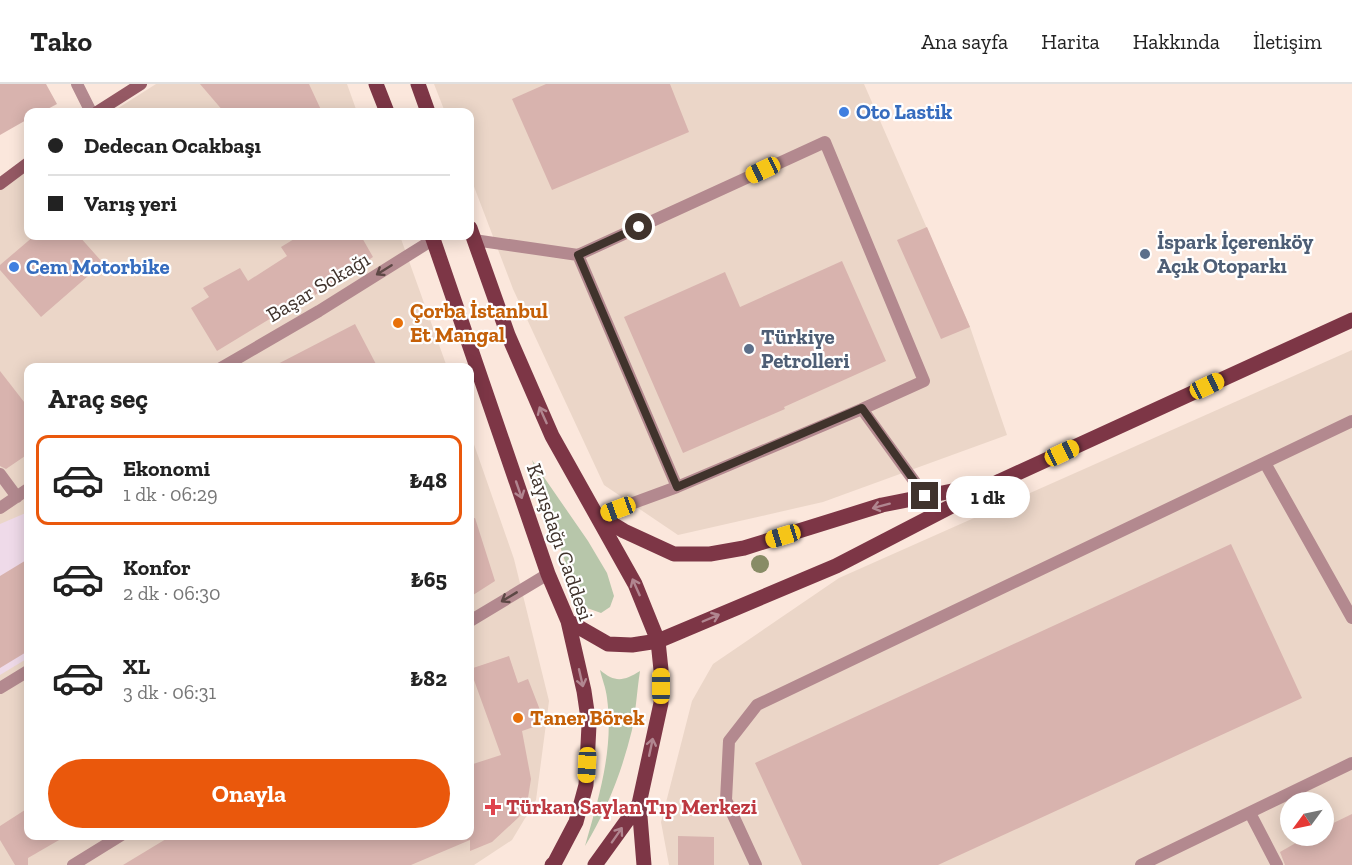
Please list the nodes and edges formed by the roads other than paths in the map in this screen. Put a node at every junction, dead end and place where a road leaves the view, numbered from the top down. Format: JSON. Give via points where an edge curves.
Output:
{"nodes":[{"id":1,"x":77,"y":84,"type":"edge"},
{"id":2,"x":141,"y":84,"type":"edge"},
{"id":3,"x":376,"y":84,"type":"edge"},
{"id":4,"x":418,"y":84,"type":"edge"},
{"id":5,"x":89,"y":108,"type":"edge"},
{"id":6,"x":103,"y":108,"type":"edge"},
{"id":7,"x":385,"y":108,"type":"edge"},
{"id":8,"x":427,"y":108,"type":"edge"},
{"id":9,"x":24,"y":166,"type":"edge"},
{"id":10,"x":0,"y":184,"type":"edge"},
{"id":11,"x":474,"y":234,"type":"edge"},
{"id":12,"x":428,"y":240,"type":"edge"},
{"id":13,"x":434,"y":240,"type":"edge"},
{"id":14,"x":474,"y":240,"type":"edge"},
{"id":15,"x":578,"y":255,"type":"junction"},
{"id":16,"x":1352,"y":320,"type":"edge"},
{"id":17,"x":230,"y":363,"type":"edge"},
{"id":18,"x":862,"y":408,"type":"junction"},
{"id":19,"x":1352,"y":422,"type":"edge"},
{"id":20,"x":1265,"y":463,"type":"junction"},
{"id":21,"x":0,"y":474,"type":"edge"},
{"id":22,"x":1000,"y":481,"type":"junction"},
{"id":23,"x":677,"y":487,"type":"junction"},
{"id":24,"x":24,"y":492,"type":"edge"},
{"id":25,"x":925,"y":496,"type":"junction"},
{"id":26,"x":17,"y":497,"type":"junction"},
{"id":27,"x":0,"y":508,"type":"edge"},
{"id":28,"x":598,"y":516,"type":"junction"},
{"id":29,"x":548,"y":574,"type":"junction"},
{"id":30,"x":1352,"y":618,"type":"edge"},
{"id":31,"x":474,"y":619,"type":"edge"},
{"id":32,"x":568,"y":621,"type":"junction"},
{"id":33,"x":658,"y":641,"type":"junction"},
{"id":34,"x":24,"y":673,"type":"edge"},
{"id":35,"x":0,"y":688,"type":"edge"},
{"id":36,"x":1352,"y":763,"type":"edge"},
{"id":37,"x":639,"y":804,"type":"junction"},
{"id":38,"x":1250,"y":813,"type":"junction"},
{"id":39,"x":114,"y":840,"type":"edge"},
{"id":40,"x":73,"y":865,"type":"edge"},
{"id":41,"x":552,"y":865,"type":"edge"},
{"id":42,"x":595,"y":865,"type":"edge"},
{"id":43,"x":644,"y":865,"type":"edge"},
{"id":44,"x":756,"y":865,"type":"edge"},
{"id":45,"x":1141,"y":865,"type":"edge"},
{"id":46,"x":1276,"y":865,"type":"edge"}],
"edges":[{"from":1,"to":5,"type":"street"},
{"from":2,"to":6,"type":"street"},
{"from":3,"to":7,"type":"main road"},
{"from":4,"to":8,"type":"main road"},
{"from":9,"to":10,"type":"street"},
{"from":11,"to":15,"type":"street"},
{"from":12,"to":17,"type":"street","name":"Başar Sokağı","one_way":true},
{"from":13,"to":29,"type":"main road","name":"Kayışdağı Caddesi","one_way":true},
{"from":28,"to":14,"type":"main road","name":"Kayışdağı Caddesi","one_way":true,"via":[[552,436],[508,335]]},
{"from":15,"to":18,"type":"street","via":[[825,142],[924,381]]},
{"from":15,"to":23,"type":"street"},
{"from":16,"to":22,"type":"main road"},
{"from":18,"to":23,"type":"street"},
{"from":18,"to":25,"type":"street"},
{"from":19,"to":20,"type":"street"},
{"from":20,"to":30,"type":"street"},
{"from":20,"to":44,"type":"street","via":[[757,705],[729,741],[726,800]]},
{"from":21,"to":26,"type":"street"},
{"from":22,"to":25,"type":"main road"},
{"from":33,"to":22,"type":"main road","one_way":true,"via":[[836,566]]},
{"from":23,"to":28,"type":"street"},
{"from":24,"to":26,"type":"street"},
{"from":25,"to":28,"type":"main road","one_way":true,"via":[[744,548],[710,554],[674,554]]},
{"from":26,"to":27,"type":"street"},
{"from":33,"to":28,"type":"main road","name":"Kayışdağı Caddesi","one_way":true,"via":[[635,584]]},
{"from":29,"to":31,"type":"street","one_way":true},
{"from":29,"to":32,"type":"main road","name":"Kayışdağı Caddesi"},
{"from":32,"to":33,"type":"main road","via":[[608,644]]},
{"from":32,"to":41,"type":"main road","name":"Kayışdağı Caddesi","one_way":true,"via":[[590,725],[586,785],[576,822]]},
{"from":37,"to":33,"type":"main road","name":"Kayışdağı Caddesi","one_way":true,"via":[[661,703]]},
{"from":34,"to":35,"type":"street"},
{"from":36,"to":38,"type":"street"},
{"from":42,"to":37,"type":"main road","one_way":true},
{"from":37,"to":43,"type":"main road","name":"Kayışdağı Caddesi"},
{"from":38,"to":45,"type":"street"},
{"from":38,"to":46,"type":"street"},
{"from":39,"to":40,"type":"street"}]}
